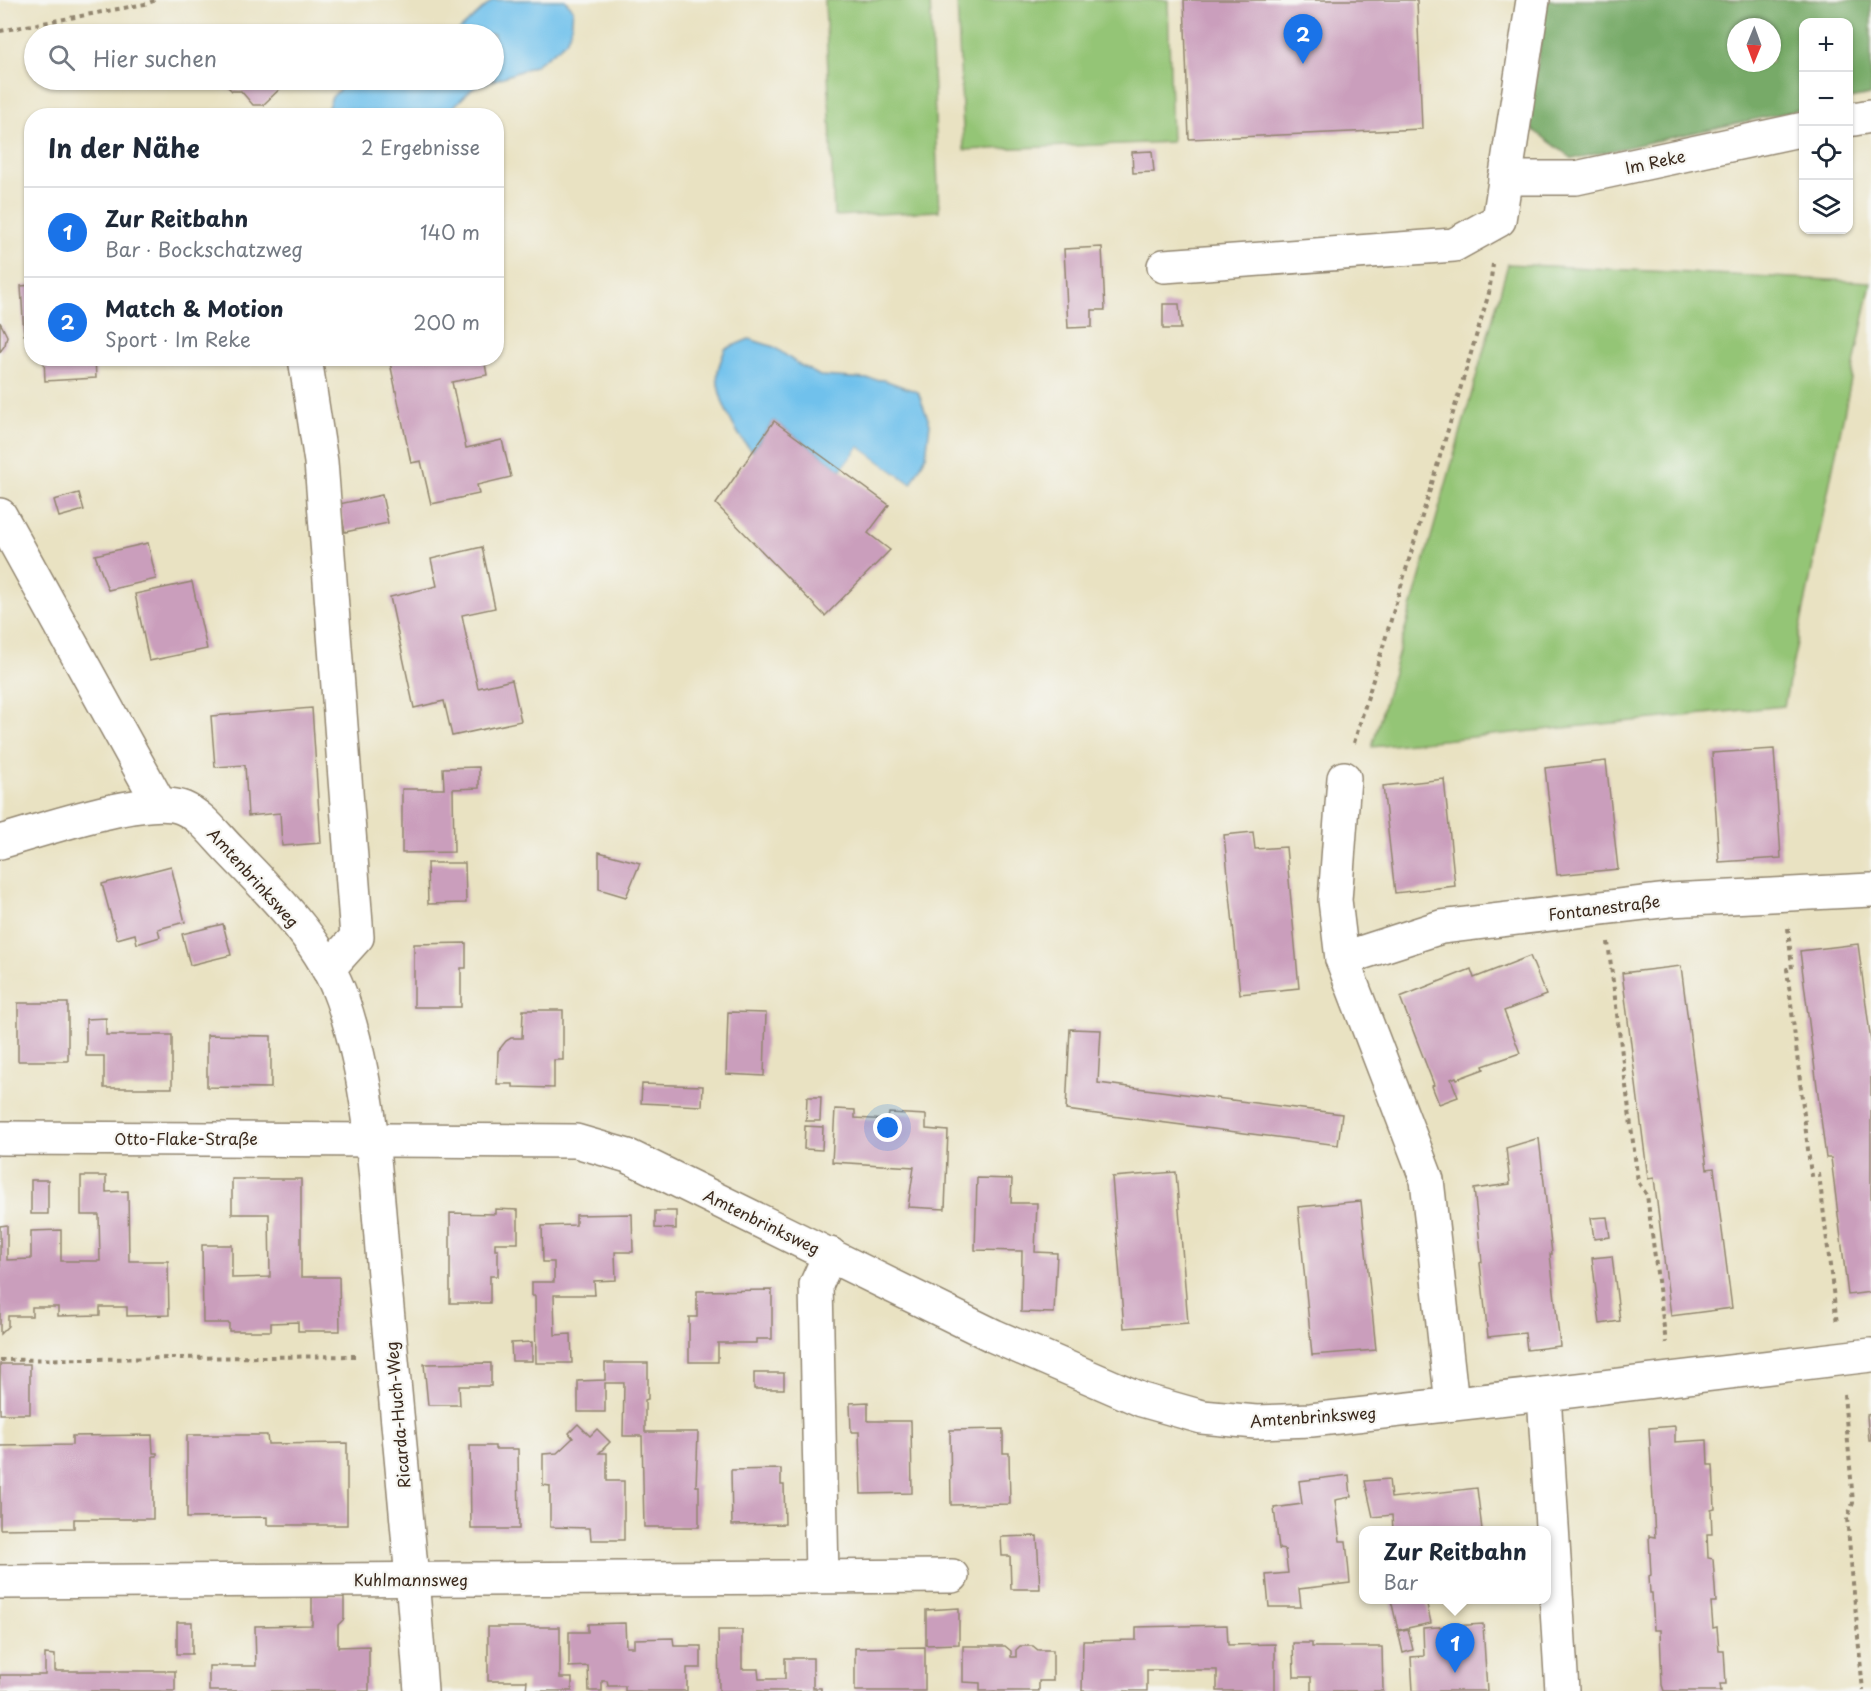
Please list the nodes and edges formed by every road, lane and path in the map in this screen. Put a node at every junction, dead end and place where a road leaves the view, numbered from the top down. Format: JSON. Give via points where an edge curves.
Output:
{"nodes":[{"id":1,"x":156,"y":0,"type":"edge"},
{"id":2,"x":1533,"y":0,"type":"edge"},
{"id":3,"x":38,"y":24,"type":"edge"},
{"id":4,"x":24,"y":27,"type":"edge"},
{"id":5,"x":0,"y":31,"type":"edge"},
{"id":6,"x":1871,"y":116,"type":"edge"},
{"id":7,"x":1853,"y":119,"type":"edge"},
{"id":8,"x":1799,"y":130,"type":"edge"},
{"id":9,"x":1505,"y":178,"type":"junction"},
{"id":10,"x":1499,"y":220,"type":"junction"},
{"id":11,"x":1164,"y":266,"type":"dead end"},
{"id":12,"x":306,"y":366,"type":"edge"},
{"id":13,"x":0,"y":515,"type":"edge"},
{"id":14,"x":1344,"y":778,"type":"joint"},
{"id":15,"x":159,"y":803,"type":"junction"},
{"id":16,"x":0,"y":842,"type":"edge"},
{"id":17,"x":1871,"y":890,"type":"edge"},
{"id":18,"x":1785,"y":894,"type":"junction"},
{"id":19,"x":1604,"y":907,"type":"junction"},
{"id":20,"x":1342,"y":959,"type":"junction"},
{"id":21,"x":328,"y":969,"type":"junction"},
{"id":22,"x":0,"y":1138,"type":"edge"},
{"id":23,"x":372,"y":1139,"type":"junction"},
{"id":24,"x":830,"y":1254,"type":"junction"},
{"id":25,"x":392,"y":1355,"type":"junction"},
{"id":26,"x":1856,"y":1357,"type":"edge"},
{"id":27,"x":0,"y":1360,"type":"edge"},
{"id":28,"x":1671,"y":1379,"type":"junction"},
{"id":29,"x":1544,"y":1394,"type":"junction"},
{"id":30,"x":1452,"y":1404,"type":"junction"},
{"id":31,"x":822,"y":1576,"type":"junction"},
{"id":32,"x":952,"y":1576,"type":"dead end"},
{"id":33,"x":412,"y":1579,"type":"junction"},
{"id":34,"x":0,"y":1582,"type":"edge"},
{"id":35,"x":421,"y":1691,"type":"edge"},
{"id":36,"x":1562,"y":1691,"type":"edge"},
{"id":37,"x":1863,"y":1691,"type":"edge"}],
"edges":[{"from":1,"to":3,"type":"path"},
{"from":2,"to":9,"type":"street"},
{"from":4,"to":5,"type":"path"},
{"from":6,"to":7,"type":"street"},
{"from":8,"to":9,"type":"street","name":"Im Reke","via":[[1576,178]]},
{"from":9,"to":10,"type":"street"},
{"from":10,"to":11,"type":"street","via":[[1454,245]]},
{"from":10,"to":14,"type":"path","via":[[1489,293]]},
{"from":12,"to":21,"type":"street","via":[[321,462],[357,937]]},
{"from":13,"to":15,"type":"street"},
{"from":14,"to":20,"type":"street","via":[[1335,900]]},
{"from":15,"to":16,"type":"street"},
{"from":15,"to":21,"type":"street","name":"Amtenbrinksweg","via":[[183,808],[203,821],[284,906]]},
{"from":17,"to":18,"type":"street","name":"Fontanestraße"},
{"from":18,"to":19,"type":"street","name":"Fontanestraße"},
{"from":18,"to":26,"type":"path","via":[[1792,969],[1787,969],[1811,1175],[1820,1174]]},
{"from":19,"to":20,"type":"street","name":"Fontanestraße","via":[[1441,927]]},
{"from":19,"to":28,"type":"path","via":[[1638,1182],[1647,1195]]},
{"from":20,"to":30,"type":"street","via":[[1427,1180]]},
{"from":21,"to":23,"type":"street","name":"Amtenbrinksweg","via":[[354,1037]]},
{"from":22,"to":23,"type":"street","name":"Otto-Flake-Straße"},
{"from":23,"to":24,"type":"street","name":"Amtenbrinksweg","via":[[576,1141],[628,1156]]},
{"from":23,"to":25,"type":"street","name":"Ricarda-Huch-Weg"},
{"from":24,"to":30,"type":"street","name":"Amtenbrinksweg","via":[[1004,1341],[1142,1400],[1202,1417],[1256,1422]]},
{"from":24,"to":31,"type":"street","via":[[816,1285]]},
{"from":25,"to":27,"type":"path"},
{"from":25,"to":33,"type":"street","name":"Ricarda-Huch-Weg"},
{"from":26,"to":28,"type":"street","name":"Amtenbrinksweg"},
{"from":26,"to":37,"type":"path","via":[[1853,1503],[1847,1518]]},
{"from":28,"to":29,"type":"street","name":"Amtenbrinksweg"},
{"from":29,"to":30,"type":"street","name":"Amtenbrinksweg"},
{"from":29,"to":36,"type":"street"},
{"from":31,"to":32,"type":"street","name":"Kuhlmannsweg"},
{"from":31,"to":33,"type":"street","name":"Kuhlmannsweg"},
{"from":33,"to":34,"type":"street","name":"Kuhlmannsweg"},
{"from":33,"to":35,"type":"street","name":"Ricarda-Huch-Weg"}]}
